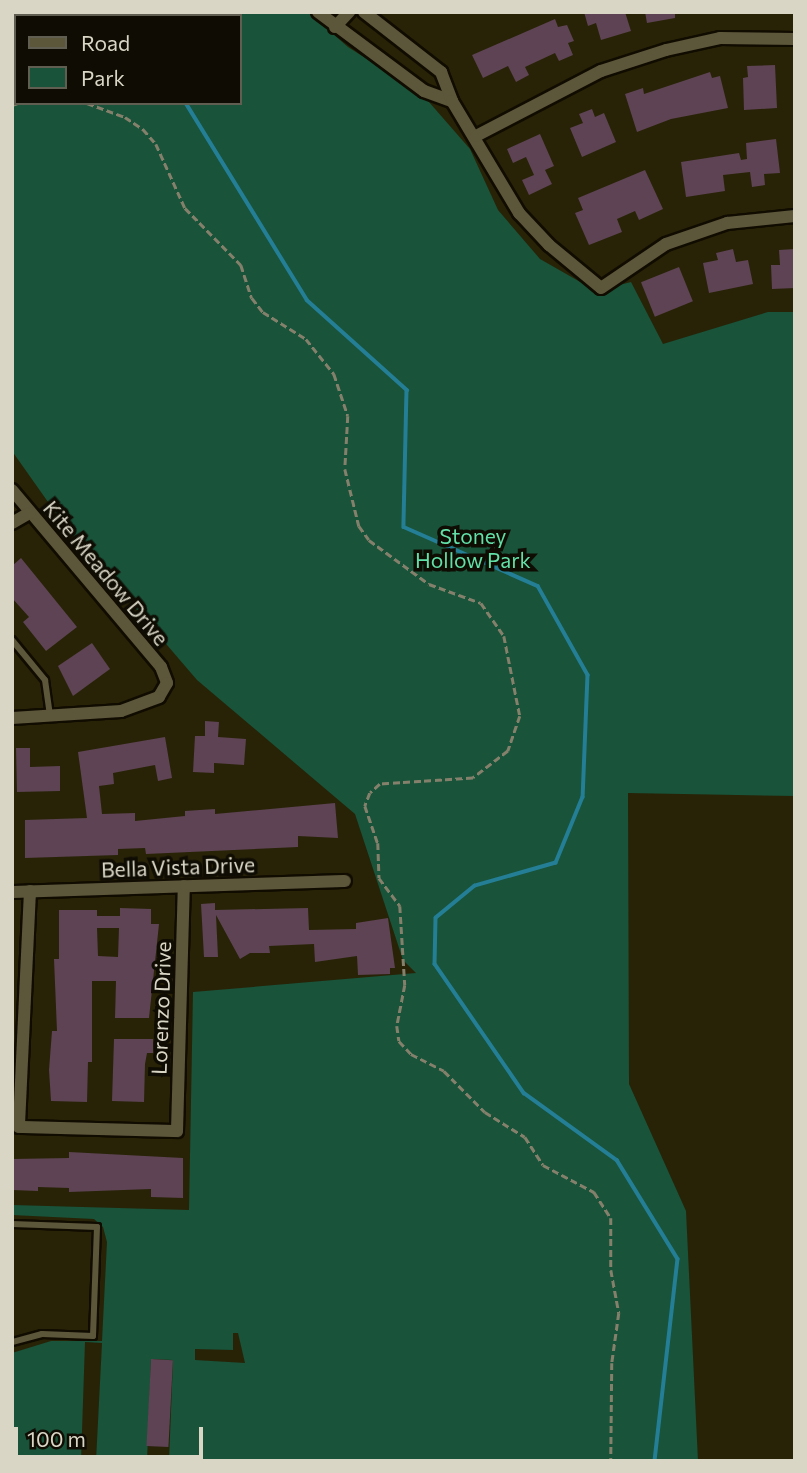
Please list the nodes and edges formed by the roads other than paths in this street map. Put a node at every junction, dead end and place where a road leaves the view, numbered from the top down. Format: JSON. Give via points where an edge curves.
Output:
{"nodes":[{"id":1,"x":318,"y":12,"type":"edge"},
{"id":2,"x":349,"y":12,"type":"edge"},
{"id":3,"x":364,"y":12,"type":"edge"},
{"id":4,"x":335,"y":27,"type":"junction"},
{"id":5,"x":795,"y":39,"type":"edge"},
{"id":6,"x":452,"y":101,"type":"junction"},
{"id":7,"x":476,"y":136,"type":"junction"},
{"id":8,"x":795,"y":216,"type":"edge"},
{"id":9,"x":12,"y":490,"type":"edge"},
{"id":10,"x":29,"y":513,"type":"junction"},
{"id":11,"x":12,"y":523,"type":"edge"},
{"id":12,"x":12,"y":640,"type":"edge"},
{"id":13,"x":50,"y":716,"type":"junction"},
{"id":14,"x":12,"y":718,"type":"edge"},
{"id":15,"x":345,"y":881,"type":"dead end"},
{"id":16,"x":184,"y":886,"type":"junction"},
{"id":17,"x":30,"y":891,"type":"junction"},
{"id":18,"x":12,"y":892,"type":"edge"},
{"id":19,"x":16,"y":1096,"type":"edge"},
{"id":20,"x":12,"y":1224,"type":"edge"},
{"id":21,"x":12,"y":1342,"type":"edge"}],
"edges":[{"from":1,"to":4,"type":"street"},
{"from":2,"to":4,"type":"street"},
{"from":3,"to":6,"type":"street","via":[[441,72]]},
{"from":4,"to":6,"type":"street","via":[[424,91]]},
{"from":5,"to":7,"type":"street","via":[[720,38],[666,50],[601,71]]},
{"from":6,"to":7,"type":"street"},
{"from":7,"to":8,"type":"street","via":[[519,213],[601,288],[666,244],[727,223]]},
{"from":9,"to":10,"type":"street","name":"Kite Meadow Drive"},
{"from":10,"to":11,"type":"street"},
{"from":10,"to":13,"type":"street","name":"Kite Meadow Drive","via":[[161,667],[167,683],[159,697],[121,711]]},
{"from":12,"to":13,"type":"lane","via":[[45,680]]},
{"from":13,"to":14,"type":"street"},
{"from":15,"to":16,"type":"street","name":"Bella Vista Drive"},
{"from":16,"to":17,"type":"street","name":"Bella Vista Drive"},
{"from":16,"to":19,"type":"street","name":"Lorenzo Drive","via":[[177,1131],[19,1127]]},
{"from":17,"to":18,"type":"street","name":"Bella Vista Drive"},
{"from":17,"to":19,"type":"street"},
{"from":20,"to":21,"type":"lane","via":[[97,1227],[93,1336],[41,1334]]}]}
